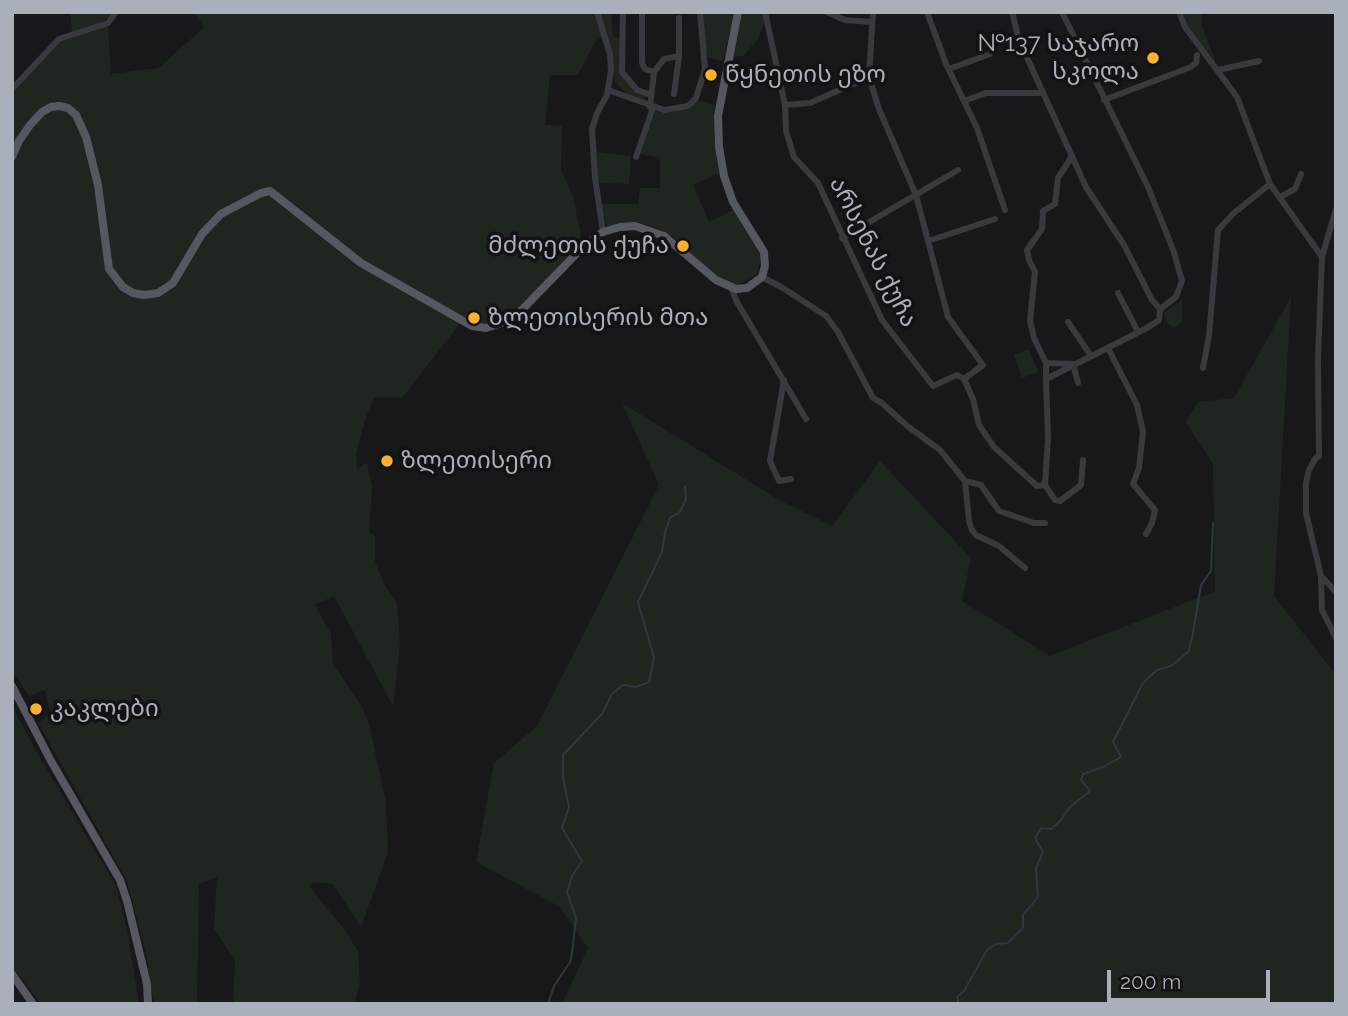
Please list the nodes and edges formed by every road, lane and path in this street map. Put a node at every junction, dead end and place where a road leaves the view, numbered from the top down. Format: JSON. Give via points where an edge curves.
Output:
{"nodes":[{"id":1,"x":116,"y":12,"type":"edge"},
{"id":2,"x":597,"y":12,"type":"edge"},
{"id":3,"x":623,"y":12,"type":"edge"},
{"id":4,"x":642,"y":12,"type":"edge"},
{"id":5,"x":700,"y":12,"type":"edge"},
{"id":6,"x":738,"y":12,"type":"edge"},
{"id":7,"x":765,"y":12,"type":"edge"},
{"id":8,"x":827,"y":12,"type":"edge"},
{"id":9,"x":873,"y":12,"type":"edge"},
{"id":10,"x":927,"y":12,"type":"edge"},
{"id":11,"x":1012,"y":12,"type":"edge"},
{"id":12,"x":1062,"y":12,"type":"edge"},
{"id":13,"x":1179,"y":12,"type":"edge"},
{"id":14,"x":679,"y":18,"type":"dead end"},
{"id":15,"x":872,"y":22,"type":"junction"},
{"id":16,"x":990,"y":54,"type":"dead end"},
{"id":17,"x":1197,"y":55,"type":"dead end"},
{"id":18,"x":680,"y":56,"type":"junction"},
{"id":19,"x":1259,"y":61,"type":"dead end"},
{"id":20,"x":948,"y":66,"type":"junction"},
{"id":21,"x":1218,"y":70,"type":"junction"},
{"id":22,"x":654,"y":72,"type":"junction"},
{"id":23,"x":869,"y":77,"type":"junction"},
{"id":24,"x":12,"y":89,"type":"edge"},
{"id":25,"x":608,"y":90,"type":"junction"},
{"id":26,"x":1043,"y":93,"type":"junction"},
{"id":27,"x":651,"y":94,"type":"junction"},
{"id":28,"x":674,"y":94,"type":"dead end"},
{"id":29,"x":1104,"y":100,"type":"junction"},
{"id":30,"x":964,"y":101,"type":"junction"},
{"id":31,"x":785,"y":106,"type":"junction"},
{"id":32,"x":651,"y":107,"type":"junction"},
{"id":33,"x":12,"y":157,"type":"edge"},
{"id":34,"x":636,"y":157,"type":"dead end"},
{"id":35,"x":1071,"y":158,"type":"junction"},
{"id":36,"x":958,"y":170,"type":"dead end"},
{"id":37,"x":1301,"y":174,"type":"dead end"},
{"id":38,"x":1270,"y":184,"type":"junction"},
{"id":39,"x":916,"y":195,"type":"junction"},
{"id":40,"x":1280,"y":197,"type":"junction"},
{"id":41,"x":1336,"y":209,"type":"edge"},
{"id":42,"x":1004,"y":210,"type":"dead end"},
{"id":43,"x":995,"y":219,"type":"dead end"},
{"id":44,"x":603,"y":232,"type":"junction"},
{"id":45,"x":842,"y":238,"type":"junction"},
{"id":46,"x":928,"y":241,"type":"junction"},
{"id":47,"x":1322,"y":257,"type":"junction"},
{"id":48,"x":762,"y":277,"type":"junction"},
{"id":49,"x":732,"y":287,"type":"junction"},
{"id":50,"x":1118,"y":293,"type":"dead end"},
{"id":51,"x":1160,"y":309,"type":"junction"},
{"id":52,"x":1068,"y":322,"type":"dead end"},
{"id":53,"x":1138,"y":332,"type":"junction"},
{"id":54,"x":1108,"y":348,"type":"junction"},
{"id":55,"x":1091,"y":356,"type":"junction"},
{"id":56,"x":1046,"y":363,"type":"junction"},
{"id":57,"x":1073,"y":364,"type":"junction"},
{"id":58,"x":1203,"y":368,"type":"dead end"},
{"id":59,"x":964,"y":379,"type":"junction"},
{"id":60,"x":1046,"y":379,"type":"junction"},
{"id":61,"x":784,"y":380,"type":"junction"},
{"id":62,"x":1078,"y":383,"type":"dead end"},
{"id":63,"x":806,"y":419,"type":"dead end"},
{"id":64,"x":1083,"y":460,"type":"dead end"},
{"id":65,"x":791,"y":479,"type":"dead end"},
{"id":66,"x":965,"y":481,"type":"junction"},
{"id":67,"x":1045,"y":485,"type":"junction"},
{"id":68,"x":1045,"y":523,"type":"dead end"},
{"id":69,"x":1146,"y":534,"type":"dead end"},
{"id":70,"x":1025,"y":568,"type":"dead end"},
{"id":71,"x":1321,"y":576,"type":"junction"},
{"id":72,"x":1336,"y":592,"type":"edge"},
{"id":73,"x":1336,"y":638,"type":"edge"},
{"id":74,"x":12,"y":686,"type":"edge"},
{"id":75,"x":12,"y":974,"type":"edge"},
{"id":76,"x":33,"y":1004,"type":"edge"},
{"id":77,"x":148,"y":1004,"type":"edge"}],
"edges":[{"from":1,"to":24,"type":"street","via":[[108,23],[59,39]]},
{"from":2,"to":25,"type":"street","via":[[610,54]]},
{"from":3,"to":27,"type":"street","via":[[622,72],[637,90]]},
{"from":4,"to":22,"type":"street","via":[[642,63]]},
{"from":5,"to":32,"type":"street","via":[[705,69],[696,98],[677,110]]},
{"from":6,"to":48,"type":"main road","via":[[718,116],[719,147],[733,202],[764,252]]},
{"from":7,"to":31,"type":"street","name":"არსენას ქუჩა"},
{"from":8,"to":15,"type":"street","via":[[845,20]]},
{"from":9,"to":15,"type":"street"},
{"from":10,"to":20,"type":"street"},
{"from":11,"to":26,"type":"street"},
{"from":12,"to":29,"type":"street"},
{"from":13,"to":21,"type":"street"},
{"from":14,"to":18,"type":"street"},
{"from":15,"to":23,"type":"street"},
{"from":16,"to":20,"type":"street"},
{"from":17,"to":29,"type":"street","via":[[1196,63],[1184,70]]},
{"from":18,"to":22,"type":"street","via":[[664,59]]},
{"from":18,"to":28,"type":"street"},
{"from":19,"to":21,"type":"street"},
{"from":20,"to":30,"type":"street"},
{"from":21,"to":38,"type":"street","via":[[1237,97]]},
{"from":22,"to":27,"type":"street"},
{"from":23,"to":31,"type":"street","via":[[810,103]]},
{"from":23,"to":39,"type":"street"},
{"from":25,"to":32,"type":"street"},
{"from":25,"to":44,"type":"street","via":[[592,129]]},
{"from":26,"to":30,"type":"street","via":[[986,93]]},
{"from":26,"to":35,"type":"street"},
{"from":27,"to":32,"type":"street"},
{"from":29,"to":51,"type":"street","via":[[1148,187],[1180,268],[1179,292]]},
{"from":30,"to":42,"type":"street"},
{"from":31,"to":45,"type":"street","name":"არსენას ქუჩა","via":[[794,157],[818,183]]},
{"from":32,"to":34,"type":"street"},
{"from":33,"to":44,"type":"main road","via":[[42,112],[59,106],[76,115],[98,185],[109,269],[123,287],[144,295],[158,293],[173,283],[202,234],[220,214],[270,191],[361,263],[461,322],[486,328],[513,320]]},
{"from":35,"to":51,"type":"street"},
{"from":35,"to":56,"type":"street","via":[[1058,178],[1055,204],[1043,211],[1042,229],[1027,250],[1035,272],[1030,321]]},
{"from":36,"to":39,"type":"street"},
{"from":37,"to":40,"type":"street","via":[[1295,189]]},
{"from":38,"to":40,"type":"street"},
{"from":38,"to":58,"type":"street","via":[[1218,230]]},
{"from":39,"to":45,"type":"street"},
{"from":39,"to":46,"type":"street"},
{"from":40,"to":47,"type":"street"},
{"from":41,"to":47,"type":"street"},
{"from":43,"to":46,"type":"street"},
{"from":44,"to":49,"type":"main road","via":[[635,226],[664,236],[716,280]]},
{"from":45,"to":59,"type":"street","name":"არსენას ქუჩა","via":[[882,320],[933,386],[957,375]]},
{"from":46,"to":59,"type":"street","via":[[948,317],[983,365]]},
{"from":47,"to":71,"type":"street","via":[[1319,456],[1306,483],[1306,513]]},
{"from":48,"to":49,"type":"main road","via":[[747,288]]},
{"from":48,"to":66,"type":"street","via":[[826,316],[873,398],[940,450]]},
{"from":49,"to":61,"type":"street"},
{"from":50,"to":53,"type":"street"},
{"from":51,"to":53,"type":"street","via":[[1159,320]]},
{"from":52,"to":55,"type":"street"},
{"from":53,"to":54,"type":"street"},
{"from":54,"to":55,"type":"street"},
{"from":54,"to":69,"type":"street","via":[[1136,405],[1143,432],[1133,484],[1155,510]]},
{"from":55,"to":57,"type":"street"},
{"from":56,"to":57,"type":"street"},
{"from":56,"to":60,"type":"street"},
{"from":57,"to":60,"type":"street"},
{"from":57,"to":62,"type":"street"},
{"from":59,"to":67,"type":"street","via":[[979,425],[994,447],[1037,486]]},
{"from":60,"to":67,"type":"street"},
{"from":61,"to":63,"type":"street"},
{"from":61,"to":65,"type":"street","via":[[770,461],[779,481]]},
{"from":64,"to":67,"type":"street","via":[[1081,485],[1060,501]]},
{"from":66,"to":68,"type":"street","via":[[981,485],[999,511]]},
{"from":66,"to":70,"type":"street","via":[[972,530]]},
{"from":71,"to":72,"type":"street"},
{"from":71,"to":73,"type":"street","via":[[1322,610]]},
{"from":74,"to":77,"type":"main road","via":[[120,880]]},
{"from":75,"to":76,"type":"main road"}]}
